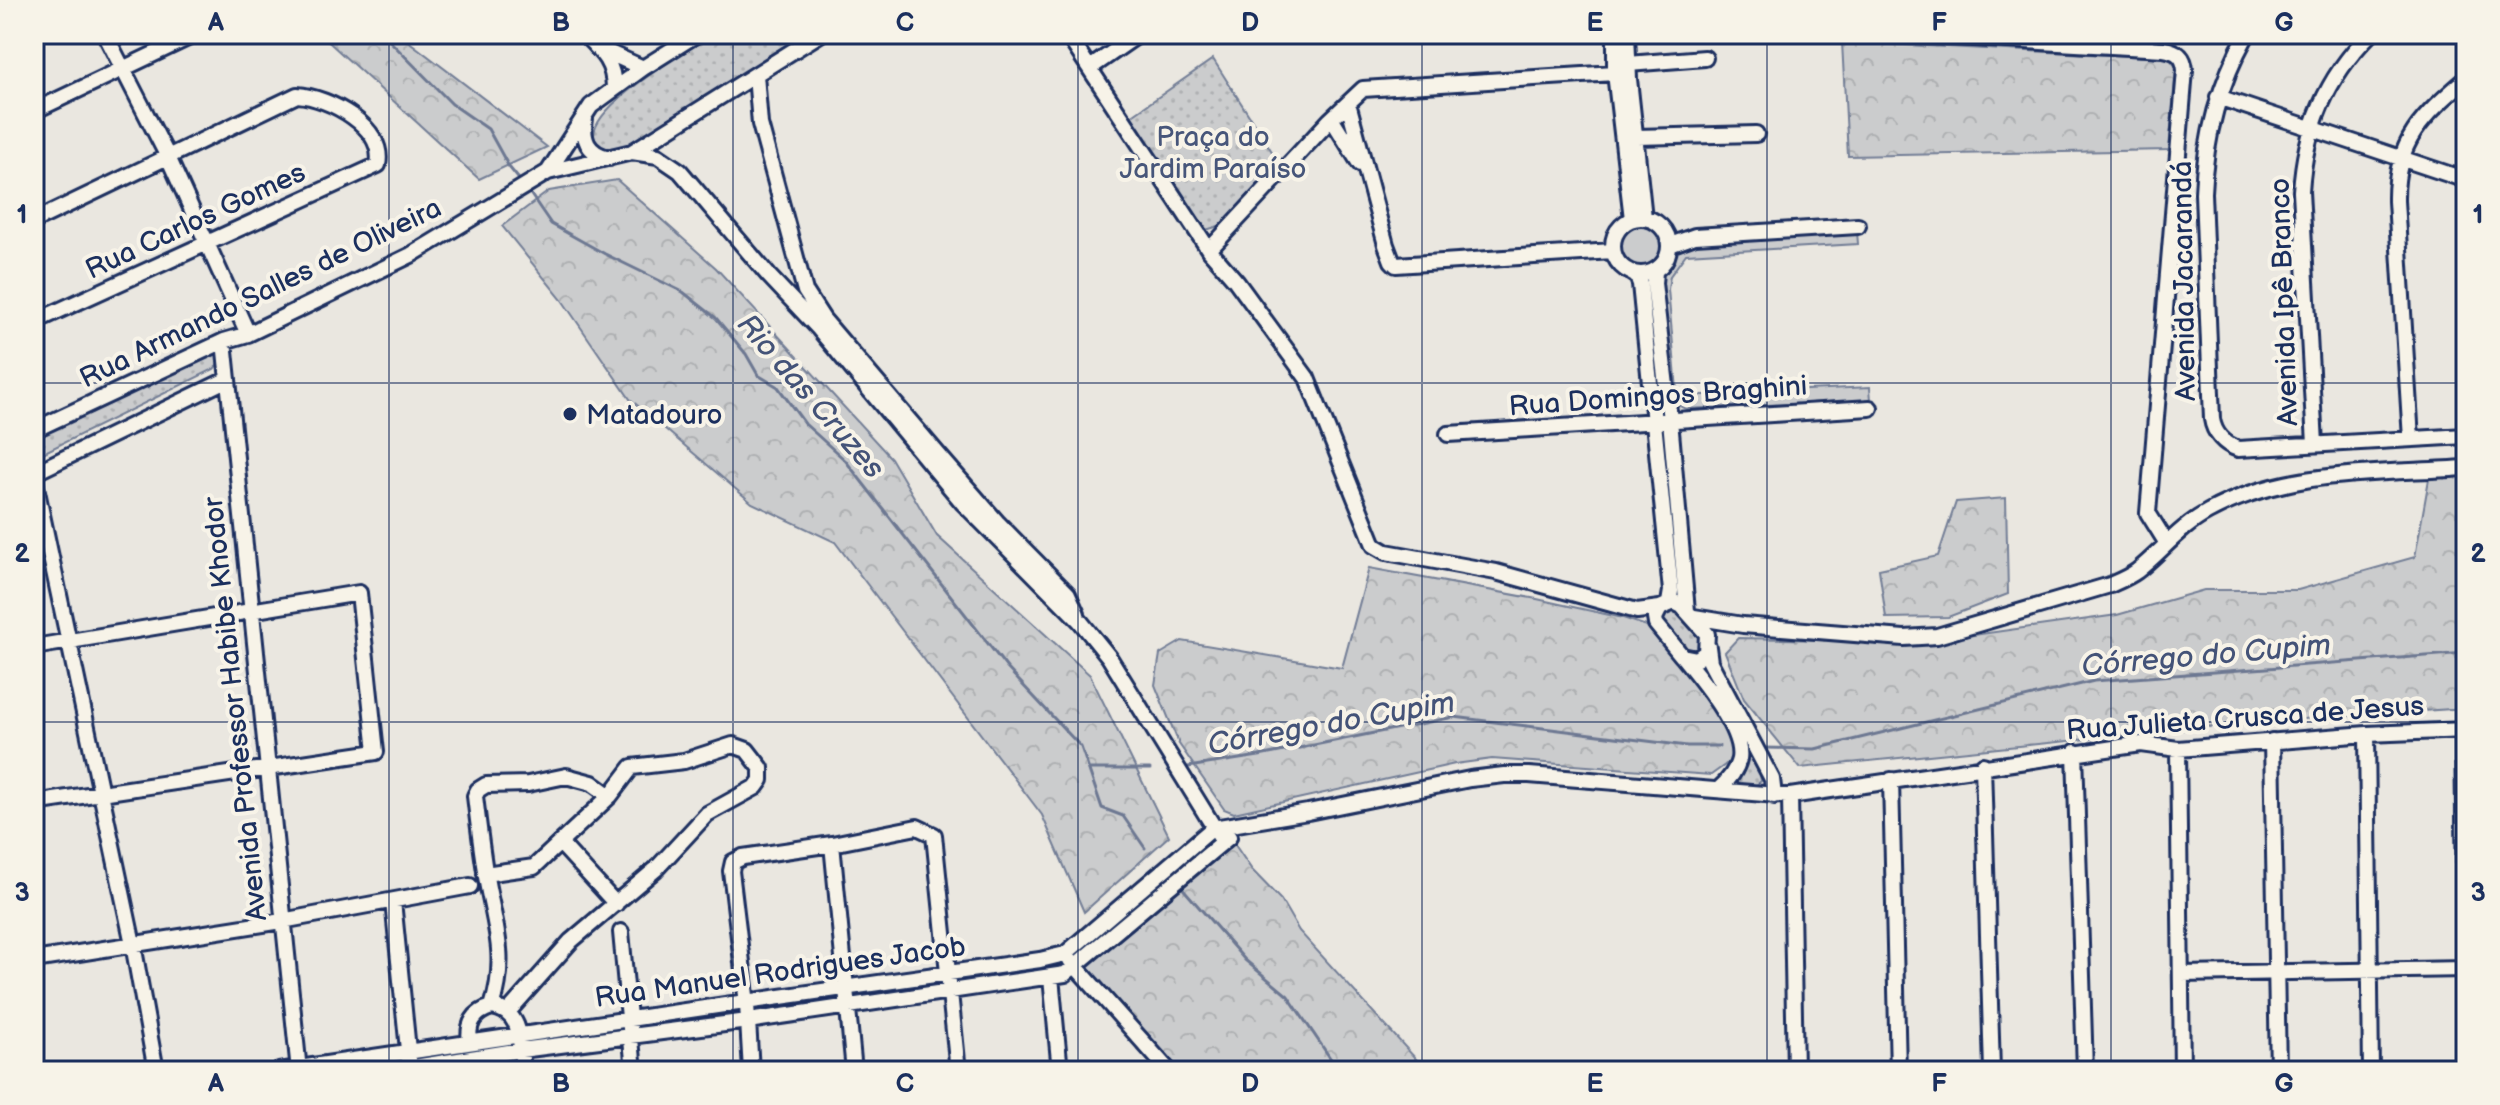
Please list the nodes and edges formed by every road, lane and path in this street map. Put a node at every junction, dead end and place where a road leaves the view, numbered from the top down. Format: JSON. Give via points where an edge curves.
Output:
{"nodes":[{"id":1,"x":105,"y":34,"type":"edge"},
{"id":2,"x":196,"y":34,"type":"edge"},
{"id":3,"x":584,"y":34,"type":"edge"},
{"id":4,"x":697,"y":34,"type":"edge"},
{"id":5,"x":820,"y":34,"type":"edge"},
{"id":6,"x":1067,"y":34,"type":"edge"},
{"id":7,"x":1139,"y":34,"type":"edge"},
{"id":8,"x":1615,"y":34,"type":"edge"},
{"id":9,"x":1627,"y":34,"type":"edge"},
{"id":10,"x":1901,"y":34,"type":"edge"},
{"id":11,"x":2247,"y":34,"type":"edge"},
{"id":12,"x":2370,"y":34,"type":"edge"},
{"id":13,"x":681,"y":38,"type":"edge"},
{"id":14,"x":598,"y":48,"type":"junction"},
{"id":15,"x":1705,"y":58,"type":"dead end"},
{"id":16,"x":1628,"y":64,"type":"junction"},
{"id":17,"x":643,"y":68,"type":"junction"},
{"id":18,"x":1090,"y":68,"type":"junction"},
{"id":19,"x":122,"y":70,"type":"junction"},
{"id":20,"x":1615,"y":73,"type":"junction"},
{"id":21,"x":756,"y":75,"type":"junction"},
{"id":22,"x":2466,"y":79,"type":"edge"},
{"id":23,"x":614,"y":89,"type":"junction"},
{"id":24,"x":2218,"y":97,"type":"junction"},
{"id":25,"x":1348,"y":103,"type":"junction"},
{"id":26,"x":34,"y":111,"type":"edge"},
{"id":27,"x":585,"y":117,"type":"junction"},
{"id":28,"x":1332,"y":119,"type":"junction"},
{"id":29,"x":2311,"y":127,"type":"junction"},
{"id":30,"x":1756,"y":134,"type":"dead end"},
{"id":31,"x":1636,"y":137,"type":"junction"},
{"id":32,"x":632,"y":152,"type":"junction"},
{"id":33,"x":168,"y":157,"type":"junction"},
{"id":34,"x":2401,"y":157,"type":"junction"},
{"id":35,"x":609,"y":158,"type":"junction"},
{"id":36,"x":542,"y":175,"type":"junction"},
{"id":37,"x":1368,"y":178,"type":"junction"},
{"id":38,"x":2466,"y":180,"type":"edge"},
{"id":39,"x":1638,"y":219,"type":"junction"},
{"id":40,"x":34,"y":221,"type":"edge"},
{"id":41,"x":1858,"y":226,"type":"dead end"},
{"id":42,"x":207,"y":242,"type":"junction"},
{"id":43,"x":1670,"y":245,"type":"junction"},
{"id":44,"x":1209,"y":250,"type":"junction"},
{"id":45,"x":1613,"y":251,"type":"junction"},
{"id":46,"x":1655,"y":272,"type":"junction"},
{"id":47,"x":1633,"y":274,"type":"junction"},
{"id":48,"x":34,"y":322,"type":"edge"},
{"id":49,"x":248,"y":334,"type":"junction"},
{"id":50,"x":224,"y":341,"type":"junction"},
{"id":51,"x":228,"y":379,"type":"junction"},
{"id":52,"x":1870,"y":408,"type":"dead end"},
{"id":53,"x":1662,"y":421,"type":"junction"},
{"id":54,"x":34,"y":430,"type":"edge"},
{"id":55,"x":1448,"y":434,"type":"dead end"},
{"id":56,"x":2466,"y":436,"type":"edge"},
{"id":57,"x":2411,"y":439,"type":"junction"},
{"id":58,"x":2315,"y":444,"type":"junction"},
{"id":59,"x":2466,"y":468,"type":"edge"},
{"id":60,"x":34,"y":475,"type":"edge"},
{"id":61,"x":2166,"y":542,"type":"junction"},
{"id":62,"x":1664,"y":605,"type":"junction"},
{"id":63,"x":250,"y":611,"type":"junction"},
{"id":64,"x":1637,"y":611,"type":"junction"},
{"id":65,"x":1690,"y":614,"type":"junction"},
{"id":66,"x":1080,"y":621,"type":"junction"},
{"id":67,"x":1743,"y":625,"type":"junction"},
{"id":68,"x":1658,"y":630,"type":"junction"},
{"id":69,"x":69,"y":642,"type":"junction"},
{"id":70,"x":1708,"y":644,"type":"junction"},
{"id":71,"x":34,"y":647,"type":"edge"},
{"id":72,"x":1682,"y":656,"type":"junction"},
{"id":73,"x":2465,"y":730,"type":"edge"},
{"id":74,"x":2367,"y":734,"type":"junction"},
{"id":75,"x":2272,"y":741,"type":"junction"},
{"id":76,"x":2178,"y":749,"type":"junction"},
{"id":77,"x":2075,"y":752,"type":"junction"},
{"id":78,"x":1983,"y":765,"type":"junction"},
{"id":79,"x":267,"y":767,"type":"junction"},
{"id":80,"x":1891,"y":780,"type":"junction"},
{"id":81,"x":1718,"y":790,"type":"junction"},
{"id":82,"x":101,"y":792,"type":"junction"},
{"id":83,"x":610,"y":796,"type":"junction"},
{"id":84,"x":1782,"y":796,"type":"junction"},
{"id":85,"x":34,"y":803,"type":"edge"},
{"id":86,"x":1245,"y":824,"type":"junction"},
{"id":87,"x":1213,"y":828,"type":"junction"},
{"id":88,"x":1223,"y":842,"type":"junction"},
{"id":89,"x":561,"y":844,"type":"junction"},
{"id":90,"x":832,"y":844,"type":"junction"},
{"id":91,"x":485,"y":874,"type":"junction"},
{"id":92,"x":470,"y":886,"type":"dead end"},
{"id":93,"x":393,"y":901,"type":"junction"},
{"id":94,"x":616,"y":904,"type":"junction"},
{"id":95,"x":282,"y":921,"type":"junction"},
{"id":96,"x":621,"y":932,"type":"dead end"},
{"id":97,"x":133,"y":944,"type":"junction"},
{"id":98,"x":1065,"y":954,"type":"junction"},
{"id":99,"x":34,"y":960,"type":"edge"},
{"id":100,"x":1075,"y":966,"type":"junction"},
{"id":101,"x":2466,"y":969,"type":"edge"},
{"id":102,"x":2369,"y":971,"type":"junction"},
{"id":103,"x":2275,"y":972,"type":"junction"},
{"id":104,"x":949,"y":973,"type":"junction"},
{"id":105,"x":2181,"y":974,"type":"junction"},
{"id":106,"x":1051,"y":977,"type":"junction"},
{"id":107,"x":2466,"y":986,"type":"edge"},
{"id":108,"x":847,"y":989,"type":"junction"},
{"id":109,"x":950,"y":992,"type":"junction"},
{"id":110,"x":747,"y":1004,"type":"junction"},
{"id":111,"x":492,"y":1007,"type":"junction"},
{"id":112,"x":849,"y":1007,"type":"junction"},
{"id":113,"x":508,"y":1012,"type":"junction"},
{"id":114,"x":628,"y":1017,"type":"junction"},
{"id":115,"x":748,"y":1021,"type":"junction"},
{"id":116,"x":630,"y":1035,"type":"junction"},
{"id":117,"x":470,"y":1042,"type":"junction"},
{"id":118,"x":520,"y":1043,"type":"junction"},
{"id":119,"x":408,"y":1051,"type":"junction"},
{"id":120,"x":410,"y":1069,"type":"edge"},
{"id":121,"x":299,"y":1070,"type":"edge"},
{"id":122,"x":156,"y":1071,"type":"edge"},
{"id":123,"x":279,"y":1071,"type":"edge"},
{"id":124,"x":389,"y":1071,"type":"edge"},
{"id":125,"x":523,"y":1071,"type":"edge"},
{"id":126,"x":634,"y":1071,"type":"edge"},
{"id":127,"x":751,"y":1071,"type":"edge"},
{"id":128,"x":854,"y":1071,"type":"edge"},
{"id":129,"x":958,"y":1071,"type":"edge"},
{"id":130,"x":1060,"y":1071,"type":"edge"},
{"id":131,"x":1169,"y":1071,"type":"edge"},
{"id":132,"x":1795,"y":1071,"type":"edge"},
{"id":133,"x":1898,"y":1071,"type":"edge"},
{"id":134,"x":1992,"y":1071,"type":"edge"},
{"id":135,"x":2085,"y":1071,"type":"edge"},
{"id":136,"x":2182,"y":1071,"type":"edge"},
{"id":137,"x":2278,"y":1071,"type":"edge"},
{"id":138,"x":2371,"y":1071,"type":"edge"}],
"edges":[{"from":1,"to":19,"type":"street"},
{"from":2,"to":19,"type":"street"},
{"from":3,"to":14,"type":"street"},
{"from":4,"to":13,"type":"street"},
{"from":5,"to":21,"type":"street"},
{"from":6,"to":18,"type":"street"},
{"from":7,"to":18,"type":"street"},
{"from":8,"to":20,"type":"street"},
{"from":9,"to":16,"type":"street"},
{"from":10,"to":61,"type":"street","via":[[2164,49],[2174,50],[2183,60],[2148,513]]},
{"from":11,"to":24,"type":"street","name":"Avenida Jacarandá"},
{"from":12,"to":29,"type":"street","name":"Avenida Ipê Branco","via":[[2336,74]]},
{"from":13,"to":17,"type":"street"},
{"from":14,"to":17,"type":"street"},
{"from":14,"to":23,"type":"street","via":[[613,71]]},
{"from":15,"to":16,"type":"street"},
{"from":16,"to":31,"type":"street"},
{"from":17,"to":23,"type":"street"},
{"from":18,"to":44,"type":"street"},
{"from":19,"to":26,"type":"street"},
{"from":19,"to":33,"type":"street"},
{"from":20,"to":25,"type":"street","via":[[1387,85],[1363,89]]},
{"from":20,"to":39,"type":"street"},
{"from":21,"to":32,"type":"street"},
{"from":21,"to":66,"type":"street","via":[[760,124],[805,291],[937,453],[1068,594]]},
{"from":22,"to":34,"type":"street","via":[[2419,122]]},
{"from":23,"to":27,"type":"street"},
{"from":24,"to":29,"type":"street"},
{"from":24,"to":58,"type":"street","name":"Avenida Jacarandá","via":[[2203,193],[2212,419],[2220,437],[2238,449]]},
{"from":25,"to":28,"type":"street"},
{"from":25,"to":37,"type":"street"},
{"from":27,"to":35,"type":"street","via":[[588,147]]},
{"from":27,"to":36,"type":"street"},
{"from":28,"to":37,"type":"street"},
{"from":28,"to":44,"type":"street"},
{"from":29,"to":34,"type":"street"},
{"from":29,"to":58,"type":"street","name":"Avenida Ipê Branco","via":[[2301,191]]},
{"from":30,"to":31,"type":"street"},
{"from":31,"to":39,"type":"street"},
{"from":32,"to":35,"type":"street"},
{"from":32,"to":66,"type":"street","via":[[658,156],[680,171],[963,503]]},
{"from":33,"to":40,"type":"street"},
{"from":33,"to":42,"type":"street"},
{"from":33,"to":42,"type":"street","name":"Rua Carlos Gomes","via":[[297,95],[349,114],[373,134],[378,165]]},
{"from":34,"to":38,"type":"street"},
{"from":34,"to":57,"type":"street","via":[[2396,201]]},
{"from":35,"to":36,"type":"street"},
{"from":36,"to":49,"type":"street","name":"Rua Armando Salles de Oliveira","via":[[411,255]]},
{"from":37,"to":45,"type":"street","via":[[1396,265]]},
{"from":39,"to":43,"type":"street","via":[[1662,226]]},
{"from":39,"to":45,"type":"street","via":[[1617,231]]},
{"from":41,"to":43,"type":"street","via":[[1695,236]]},
{"from":42,"to":48,"type":"street","name":"Rua Carlos Gomes"},
{"from":42,"to":49,"type":"street"},
{"from":43,"to":46,"type":"street","via":[[1669,256]]},
{"from":44,"to":64,"type":"street","via":[[1307,378],[1374,545]]},
{"from":45,"to":47,"type":"street","via":[[1615,260]]},
{"from":46,"to":47,"type":"street"},
{"from":46,"to":53,"type":"street"},
{"from":47,"to":53,"type":"street","via":[[1640,284]]},
{"from":49,"to":50,"type":"street","name":"Rua Armando Salles de Oliveira"},
{"from":50,"to":51,"type":"street","name":"Avenida Professor Habibe Khodor"},
{"from":50,"to":54,"type":"street","name":"Rua Armando Salles de Oliveira"},
{"from":51,"to":60,"type":"street"},
{"from":51,"to":63,"type":"street","name":"Avenida Professor Habibe Khodor"},
{"from":52,"to":53,"type":"street","name":"Rua Domingos Braghini"},
{"from":53,"to":55,"type":"street","name":"Rua Domingos Braghini"},
{"from":53,"to":62,"type":"street","via":[[1671,591]]},
{"from":53,"to":65,"type":"street"},
{"from":56,"to":57,"type":"street"},
{"from":57,"to":58,"type":"street"},
{"from":59,"to":61,"type":"street","via":[[2299,480],[2235,498]]},
{"from":60,"to":69,"type":"street"},
{"from":61,"to":67,"type":"street","via":[[2136,572],[2110,585],[1937,636]]},
{"from":62,"to":64,"type":"street"},
{"from":62,"to":65,"type":"street","via":[[1678,603]]},
{"from":62,"to":68,"type":"street","via":[[1655,618]]},
{"from":63,"to":69,"type":"street"},
{"from":63,"to":79,"type":"street","name":"Avenida Professor Habibe Khodor"},
{"from":63,"to":79,"type":"street","via":[[359,593],[376,752]]},
{"from":64,"to":68,"type":"street"},
{"from":65,"to":67,"type":"street"},
{"from":65,"to":70,"type":"street"},
{"from":66,"to":87,"type":"street","via":[[1109,657]]},
{"from":67,"to":70,"type":"street","via":[[1723,630]]},
{"from":68,"to":72,"type":"street"},
{"from":69,"to":71,"type":"street"},
{"from":69,"to":82,"type":"street"},
{"from":70,"to":72,"type":"street","via":[[1697,659]]},
{"from":70,"to":84,"type":"street","via":[[1710,662]]},
{"from":72,"to":81,"type":"street","via":[[1712,691],[1737,741],[1738,761]]},
{"from":73,"to":74,"type":"street","name":"Rua Julieta Crusca de Jesus"},
{"from":73,"to":101,"type":"street"},
{"from":74,"to":75,"type":"street","name":"Rua Julieta Crusca de Jesus"},
{"from":74,"to":102,"type":"street"},
{"from":75,"to":76,"type":"street","name":"Rua Julieta Crusca de Jesus"},
{"from":75,"to":103,"type":"street"},
{"from":76,"to":77,"type":"street","name":"Rua Julieta Crusca de Jesus","via":[[2141,744]]},
{"from":76,"to":105,"type":"street"},
{"from":77,"to":78,"type":"street","name":"Rua Julieta Crusca de Jesus"},
{"from":77,"to":135,"type":"street"},
{"from":78,"to":80,"type":"street","name":"Rua Julieta Crusca de Jesus"},
{"from":78,"to":134,"type":"street"},
{"from":79,"to":82,"type":"street"},
{"from":79,"to":95,"type":"street","name":"Avenida Professor Habibe Khodor"},
{"from":80,"to":84,"type":"street","name":"Rua Julieta Crusca de Jesus"},
{"from":80,"to":133,"type":"street"},
{"from":81,"to":84,"type":"street","name":"Rua Manuel Rodrigues Jacob"},
{"from":81,"to":86,"type":"street","name":"Rua Manuel Rodrigues Jacob","via":[[1504,775]]},
{"from":82,"to":85,"type":"street"},
{"from":82,"to":97,"type":"street"},
{"from":83,"to":89,"type":"street"},
{"from":83,"to":91,"type":"street","via":[[592,783],[566,776],[482,787],[475,796]]},
{"from":83,"to":94,"type":"street","via":[[632,767],[684,761],[726,746],[747,750],[761,768],[756,787],[707,814]]},
{"from":84,"to":132,"type":"street"},
{"from":86,"to":87,"type":"street","name":"Rua Manuel Rodrigues Jacob"},
{"from":86,"to":88,"type":"street","name":"Rua Manuel Rodrigues Jacob"},
{"from":87,"to":88,"type":"street"},
{"from":87,"to":98,"type":"street","name":"Rua Manuel Rodrigues Jacob"},
{"from":88,"to":100,"type":"street","name":"Rua Manuel Rodrigues Jacob"},
{"from":89,"to":91,"type":"street","via":[[534,867]]},
{"from":89,"to":94,"type":"street"},
{"from":90,"to":104,"type":"street","via":[[917,827],[934,835]]},
{"from":90,"to":108,"type":"street"},
{"from":90,"to":110,"type":"street","via":[[733,862]]},
{"from":91,"to":111,"type":"street","via":[[500,955]]},
{"from":92,"to":93,"type":"street"},
{"from":93,"to":95,"type":"street"},
{"from":93,"to":119,"type":"street"},
{"from":94,"to":113,"type":"street","via":[[571,941]]},
{"from":95,"to":97,"type":"street"},
{"from":95,"to":121,"type":"street","name":"Avenida Professor Habibe Khodor"},
{"from":96,"to":114,"type":"street"},
{"from":97,"to":99,"type":"street"},
{"from":97,"to":122,"type":"street"},
{"from":98,"to":100,"type":"street"},
{"from":98,"to":104,"type":"street","name":"Rua Manuel Rodrigues Jacob"},
{"from":100,"to":106,"type":"street","name":"Rua Manuel Rodrigues Jacob"},
{"from":100,"to":131,"type":"street"},
{"from":101,"to":102,"type":"street"},
{"from":101,"to":107,"type":"street"},
{"from":102,"to":103,"type":"street"},
{"from":102,"to":138,"type":"street"},
{"from":103,"to":105,"type":"street"},
{"from":103,"to":137,"type":"street"},
{"from":104,"to":108,"type":"street","name":"Rua Manuel Rodrigues Jacob"},
{"from":104,"to":109,"type":"street"},
{"from":105,"to":136,"type":"street"},
{"from":106,"to":109,"type":"street","name":"Rua Manuel Rodrigues Jacob"},
{"from":106,"to":130,"type":"street"},
{"from":108,"to":110,"type":"street","name":"Rua Manuel Rodrigues Jacob"},
{"from":108,"to":112,"type":"street"},
{"from":109,"to":112,"type":"street","name":"Rua Manuel Rodrigues Jacob"},
{"from":109,"to":129,"type":"street"},
{"from":110,"to":114,"type":"street","name":"Rua Manuel Rodrigues Jacob"},
{"from":110,"to":115,"type":"street"},
{"from":111,"to":113,"type":"street"},
{"from":111,"to":117,"type":"street","via":[[471,1021]]},
{"from":112,"to":115,"type":"street","name":"Rua Manuel Rodrigues Jacob"},
{"from":112,"to":128,"type":"street"},
{"from":113,"to":118,"type":"street"},
{"from":114,"to":116,"type":"street"},
{"from":114,"to":118,"type":"street","name":"Rua Manuel Rodrigues Jacob"},
{"from":115,"to":116,"type":"street","name":"Rua Manuel Rodrigues Jacob"},
{"from":115,"to":127,"type":"street"},
{"from":116,"to":118,"type":"street","name":"Rua Manuel Rodrigues Jacob"},
{"from":116,"to":126,"type":"street"},
{"from":117,"to":118,"type":"street","name":"Rua Manuel Rodrigues Jacob"},
{"from":117,"to":119,"type":"street","name":"Rua Manuel Rodrigues Jacob"},
{"from":118,"to":120,"type":"street","name":"Rua Manuel Rodrigues Jacob"},
{"from":118,"to":125,"type":"street"},
{"from":119,"to":120,"type":"street"},
{"from":119,"to":121,"type":"street","name":"Rua Manuel Rodrigues Jacob"},
{"from":120,"to":124,"type":"street","name":"Rua Manuel Rodrigues Jacob"},
{"from":121,"to":123,"type":"street","name":"Rua Manuel Rodrigues Jacob"}]}
